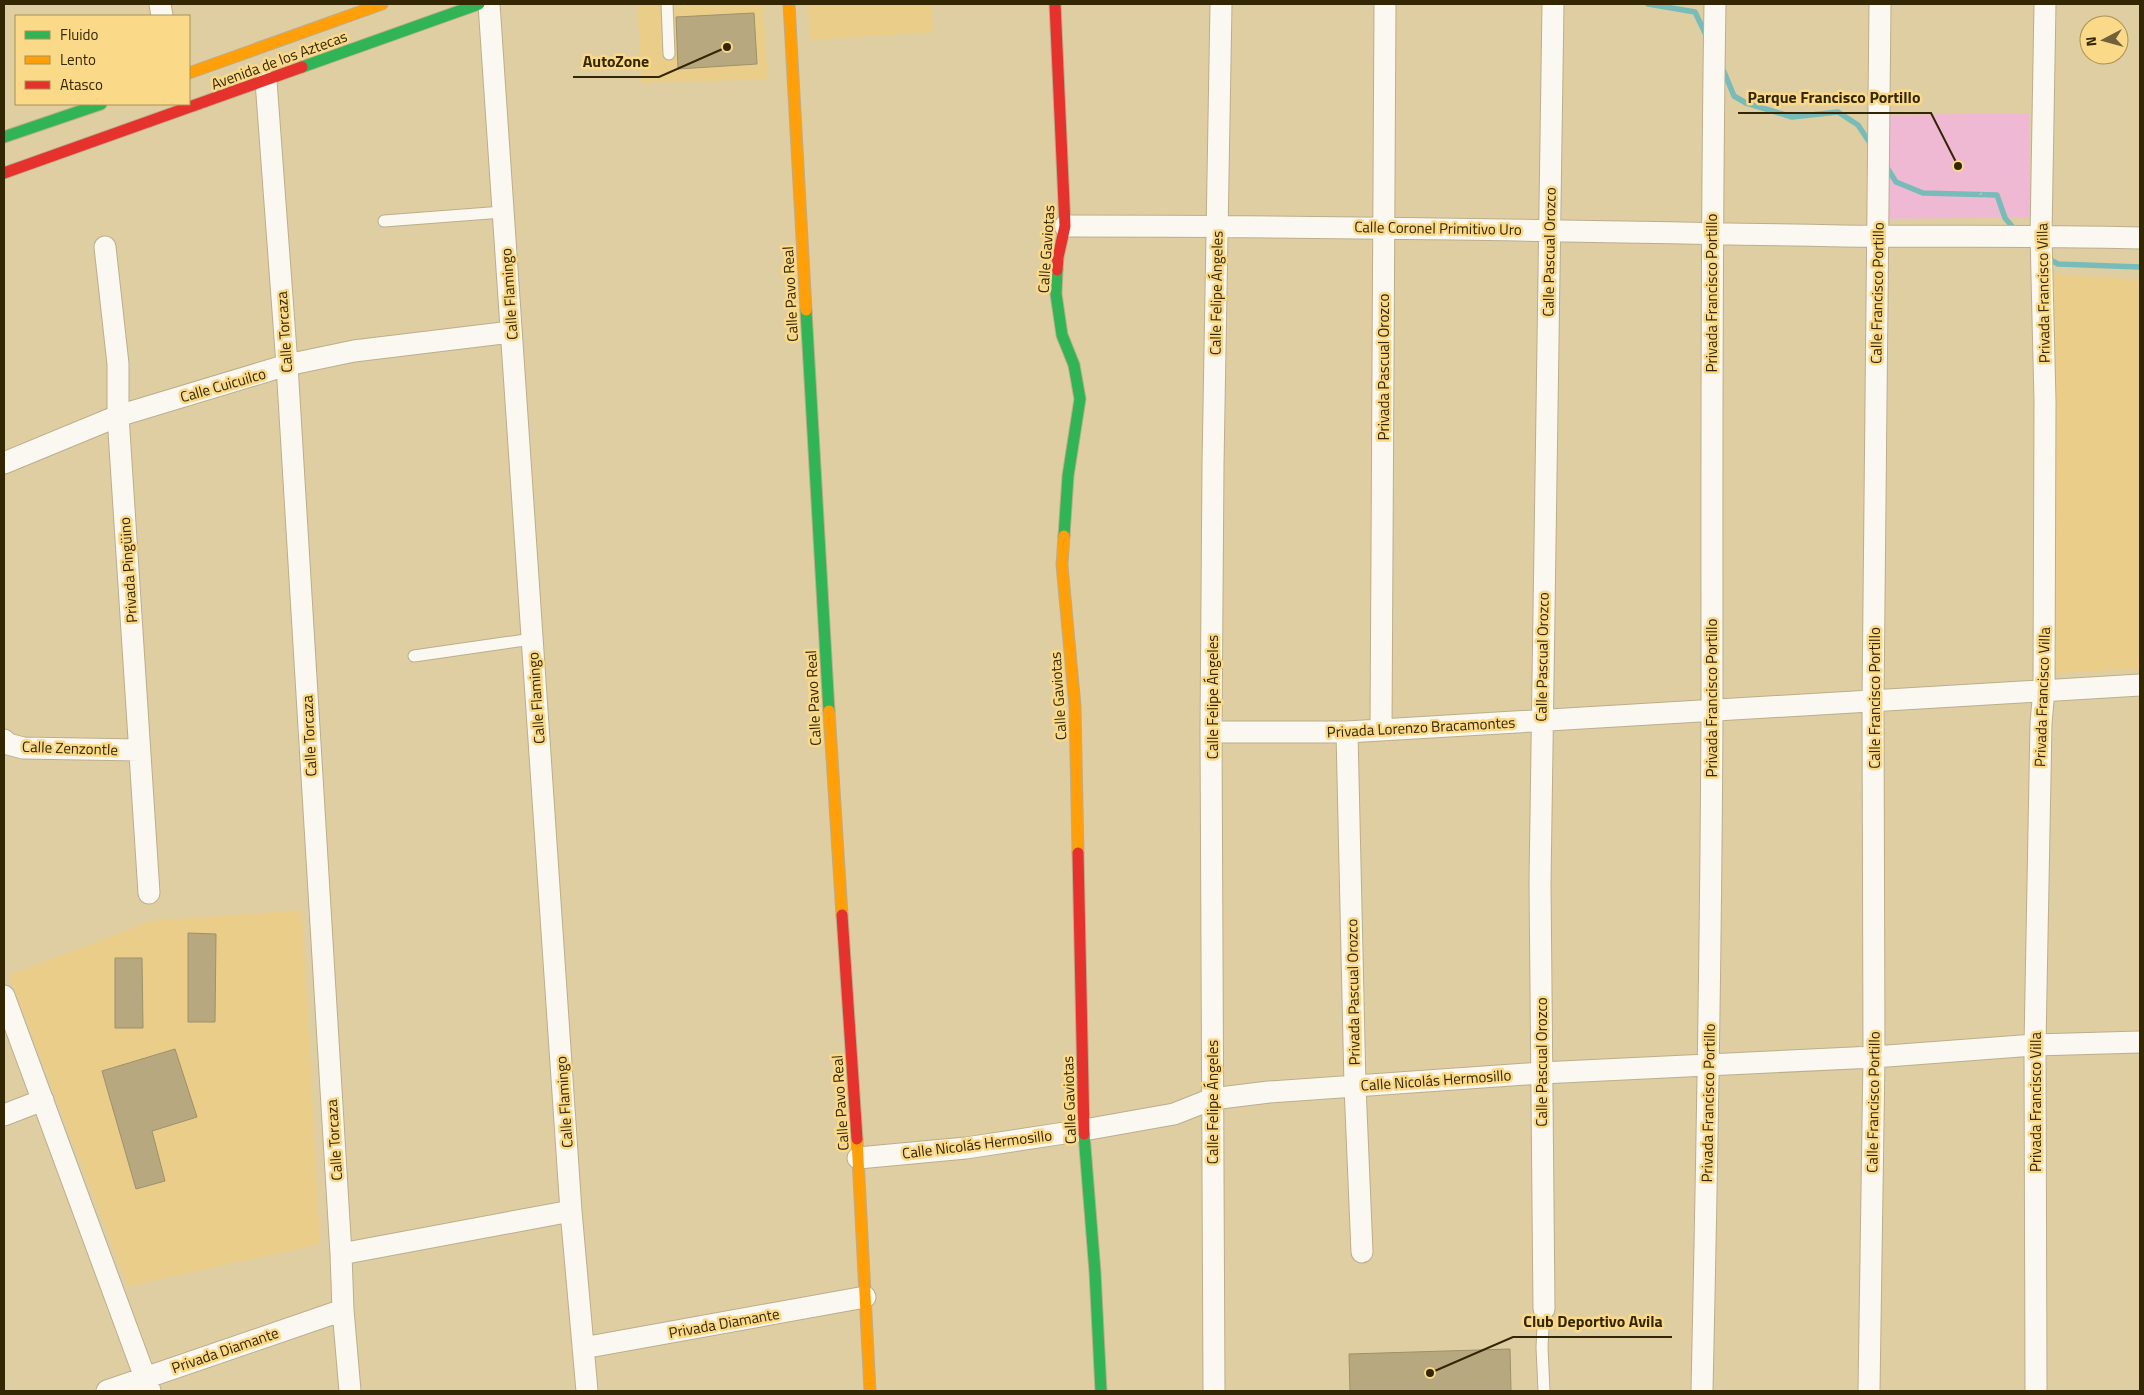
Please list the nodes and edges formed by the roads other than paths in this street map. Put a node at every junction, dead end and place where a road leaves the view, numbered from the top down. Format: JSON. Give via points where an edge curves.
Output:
{"nodes":[{"id":1,"x":382,"y":4,"type":"edge"},
{"id":2,"x":478,"y":4,"type":"edge"},
{"id":3,"x":490,"y":4,"type":"edge"},
{"id":4,"x":667,"y":4,"type":"edge"},
{"id":5,"x":788,"y":4,"type":"edge"},
{"id":6,"x":1055,"y":4,"type":"edge"},
{"id":7,"x":1221,"y":4,"type":"edge"},
{"id":8,"x":1385,"y":4,"type":"edge"},
{"id":9,"x":1553,"y":4,"type":"edge"},
{"id":10,"x":1715,"y":4,"type":"edge"},
{"id":11,"x":1880,"y":4,"type":"edge"},
{"id":12,"x":2045,"y":4,"type":"edge"},
{"id":13,"x":669,"y":54,"type":"dead end"},
{"id":14,"x":190,"y":73,"type":"edge"},
{"id":15,"x":266,"y":81,"type":"junction"},
{"id":16,"x":190,"y":104,"type":"edge"},
{"id":17,"x":98,"y":105,"type":"edge"},
{"id":18,"x":187,"y":105,"type":"edge"},
{"id":19,"x":174,"y":109,"type":"edge"},
{"id":20,"x":4,"y":137,"type":"edge"},
{"id":21,"x":4,"y":173,"type":"edge"},
{"id":22,"x":503,"y":212,"type":"junction"},
{"id":23,"x":384,"y":221,"type":"dead end"},
{"id":24,"x":1065,"y":226,"type":"junction"},
{"id":25,"x":1218,"y":226,"type":"junction"},
{"id":26,"x":1384,"y":227,"type":"junction"},
{"id":27,"x":1549,"y":230,"type":"junction"},
{"id":28,"x":1711,"y":233,"type":"junction"},
{"id":29,"x":2041,"y":235,"type":"junction"},
{"id":30,"x":1878,"y":236,"type":"junction"},
{"id":31,"x":2140,"y":238,"type":"edge"},
{"id":32,"x":105,"y":247,"type":"dead end"},
{"id":33,"x":511,"y":332,"type":"junction"},
{"id":34,"x":287,"y":365,"type":"junction"},
{"id":35,"x":118,"y":416,"type":"junction"},
{"id":36,"x":4,"y":463,"type":"edge"},
{"id":37,"x":532,"y":639,"type":"junction"},
{"id":38,"x":414,"y":656,"type":"dead end"},
{"id":39,"x":2140,"y":685,"type":"edge"},
{"id":40,"x":2044,"y":690,"type":"junction"},
{"id":41,"x":1873,"y":701,"type":"junction"},
{"id":42,"x":1712,"y":709,"type":"junction"},
{"id":43,"x":1541,"y":721,"type":"junction"},
{"id":44,"x":1381,"y":730,"type":"junction"},
{"id":45,"x":1211,"y":732,"type":"junction"},
{"id":46,"x":1347,"y":732,"type":"junction"},
{"id":47,"x":4,"y":740,"type":"edge"},
{"id":48,"x":139,"y":750,"type":"junction"},
{"id":49,"x":149,"y":894,"type":"dead end"},
{"id":50,"x":4,"y":996,"type":"edge"},
{"id":51,"x":2140,"y":1042,"type":"edge"},
{"id":52,"x":2035,"y":1046,"type":"junction"},
{"id":53,"x":1874,"y":1057,"type":"junction"},
{"id":54,"x":1709,"y":1064,"type":"junction"},
{"id":55,"x":1541,"y":1073,"type":"junction"},
{"id":56,"x":1355,"y":1086,"type":"junction"},
{"id":57,"x":1212,"y":1099,"type":"junction"},
{"id":58,"x":43,"y":1100,"type":"junction"},
{"id":59,"x":4,"y":1115,"type":"edge"},
{"id":60,"x":1084,"y":1130,"type":"junction"},
{"id":61,"x":858,"y":1158,"type":"junction"},
{"id":62,"x":571,"y":1210,"type":"junction"},
{"id":63,"x":1362,"y":1252,"type":"dead end"},
{"id":64,"x":341,"y":1254,"type":"junction"},
{"id":65,"x":865,"y":1297,"type":"junction"},
{"id":66,"x":1544,"y":1309,"type":"joint"},
{"id":67,"x":343,"y":1310,"type":"junction"},
{"id":68,"x":583,"y":1348,"type":"junction"},
{"id":69,"x":147,"y":1385,"type":"edge"},
{"id":70,"x":107,"y":1391,"type":"edge"},
{"id":71,"x":350,"y":1391,"type":"edge"},
{"id":72,"x":587,"y":1391,"type":"edge"},
{"id":73,"x":870,"y":1391,"type":"edge"},
{"id":74,"x":1101,"y":1391,"type":"edge"},
{"id":75,"x":1214,"y":1391,"type":"edge"},
{"id":76,"x":1544,"y":1391,"type":"edge"},
{"id":77,"x":1702,"y":1391,"type":"edge"},
{"id":78,"x":1869,"y":1391,"type":"edge"},
{"id":79,"x":2036,"y":1391,"type":"edge"}],
"edges":[{"from":1,"to":14,"type":"street","name":"Avenida de los Aztecas"},
{"from":2,"to":15,"type":"street","name":"Avenida de los Aztecas"},
{"from":3,"to":22,"type":"street","name":"Calle Flamingo"},
{"from":4,"to":13,"type":"lane"},
{"from":5,"to":61,"type":"street","name":"Calle Pavo Real"},
{"from":6,"to":24,"type":"street","name":"Calle Gaviotas"},
{"from":7,"to":25,"type":"street","name":"Calle Felipe Ángeles"},
{"from":8,"to":26,"type":"street","name":"Privada Pascual Orozco"},
{"from":9,"to":27,"type":"street","name":"Calle Pascual Orozco"},
{"from":10,"to":28,"type":"street","name":"Privada Francisco Portillo"},
{"from":11,"to":30,"type":"street","name":"Calle Francisco Portillo"},
{"from":12,"to":29,"type":"street","name":"Privada Francisco Villa"},
{"from":15,"to":16,"type":"street","name":"Avenida de los Aztecas"},
{"from":15,"to":34,"type":"street","name":"Calle Torcaza"},
{"from":17,"to":20,"type":"street"},
{"from":18,"to":19,"type":"street","name":"Avenida de los Aztecas"},
{"from":19,"to":21,"type":"street","name":"Avenida de los Aztecas"},
{"from":22,"to":23,"type":"lane"},
{"from":22,"to":33,"type":"street","name":"Calle Flamingo"},
{"from":24,"to":25,"type":"street","name":"Calle Coronel Primitivo Uro"},
{"from":24,"to":60,"type":"street","name":"Calle Gaviotas","via":[[1058,257],[1056,294],[1062,335],[1074,365],[1080,399],[1068,476],[1062,565],[1075,706]]},
{"from":25,"to":26,"type":"street","name":"Calle Coronel Primitivo Uro"},
{"from":25,"to":45,"type":"street","name":"Calle Felipe Ángeles"},
{"from":26,"to":27,"type":"street","name":"Calle Coronel Primitivo Uro"},
{"from":26,"to":44,"type":"street","name":"Privada Pascual Orozco"},
{"from":27,"to":28,"type":"street","name":"Calle Coronel Primitivo Uro"},
{"from":27,"to":43,"type":"street","name":"Calle Pascual Orozco"},
{"from":28,"to":30,"type":"street","name":"Calle Coronel Primitivo Uro"},
{"from":28,"to":42,"type":"street","name":"Privada Francisco Portillo"},
{"from":29,"to":30,"type":"street","name":"Calle Coronel Primitivo Uro"},
{"from":29,"to":31,"type":"street","name":"Calle Coronel Primitivo Uro"},
{"from":29,"to":40,"type":"street","name":"Privada Francisco Villa","via":[[2045,401]]},
{"from":30,"to":41,"type":"street","name":"Calle Francisco Portillo"},
{"from":32,"to":35,"type":"street","name":"Privada Pingüino","via":[[118,364]]},
{"from":33,"to":34,"type":"street","name":"Calle Cuicuilco","via":[[354,351]]},
{"from":33,"to":37,"type":"street","name":"Calle Flamingo"},
{"from":34,"to":35,"type":"street","name":"Calle Cuicuilco"},
{"from":34,"to":64,"type":"street","name":"Calle Torcaza"},
{"from":35,"to":36,"type":"street","name":"Calle Cuicuilco"},
{"from":35,"to":48,"type":"street","name":"Privada Pingüino"},
{"from":37,"to":38,"type":"lane"},
{"from":37,"to":62,"type":"street","name":"Calle Flamingo"},
{"from":39,"to":40,"type":"street","name":"Privada Lorenzo Bracamontes"},
{"from":40,"to":41,"type":"street","name":"Privada Lorenzo Bracamontes"},
{"from":40,"to":52,"type":"street","name":"Privada Francisco Villa"},
{"from":41,"to":42,"type":"street","name":"Privada Lorenzo Bracamontes"},
{"from":41,"to":53,"type":"street","name":"Calle Francisco Portillo"},
{"from":42,"to":43,"type":"street","name":"Privada Lorenzo Bracamontes"},
{"from":42,"to":54,"type":"street","name":"Privada Francisco Portillo"},
{"from":43,"to":44,"type":"street","name":"Privada Lorenzo Bracamontes"},
{"from":43,"to":55,"type":"street","name":"Calle Pascual Orozco"},
{"from":44,"to":46,"type":"street","name":"Privada Lorenzo Bracamontes"},
{"from":45,"to":46,"type":"street","name":"Privada Lorenzo Bracamontes"},
{"from":45,"to":57,"type":"street","name":"Calle Felipe Ángeles"},
{"from":46,"to":56,"type":"street","name":"Privada Pascual Orozco"},
{"from":47,"to":48,"type":"street","name":"Calle Zenzontle","via":[[23,748]]},
{"from":48,"to":49,"type":"street","name":"Privada Pingüino"},
{"from":50,"to":58,"type":"street"},
{"from":51,"to":52,"type":"street","name":"Calle Nicolás Hermosillo"},
{"from":52,"to":53,"type":"street","name":"Calle Nicolás Hermosillo"},
{"from":52,"to":79,"type":"street","name":"Privada Francisco Villa"},
{"from":53,"to":54,"type":"street","name":"Calle Nicolás Hermosillo"},
{"from":53,"to":78,"type":"street","name":"Calle Francisco Portillo"},
{"from":54,"to":55,"type":"street","name":"Calle Nicolás Hermosillo"},
{"from":54,"to":77,"type":"street","name":"Privada Francisco Portillo"},
{"from":55,"to":56,"type":"street","name":"Calle Nicolás Hermosillo"},
{"from":55,"to":66,"type":"street","name":"Calle Pascual Orozco"},
{"from":56,"to":57,"type":"street","name":"Calle Nicolás Hermosillo"},
{"from":56,"to":63,"type":"street","name":"Privada Pascual Orozco"},
{"from":57,"to":60,"type":"street","name":"Calle Nicolás Hermosillo","via":[[1174,1114]]},
{"from":57,"to":75,"type":"street","name":"Calle Felipe Ángeles"},
{"from":58,"to":59,"type":"street"},
{"from":58,"to":69,"type":"street"},
{"from":60,"to":61,"type":"street","name":"Calle Nicolás Hermosillo","via":[[966,1148]]},
{"from":60,"to":74,"type":"street","name":"Calle Gaviotas"},
{"from":61,"to":65,"type":"street","name":"Calle Pavo Real"},
{"from":62,"to":64,"type":"street"},
{"from":62,"to":68,"type":"street","name":"Calle Flamingo"},
{"from":64,"to":67,"type":"street","name":"Calle Torcaza"},
{"from":65,"to":68,"type":"street","name":"Privada Diamante"},
{"from":65,"to":73,"type":"street","name":"Calle Pavo Real"},
{"from":66,"to":76,"type":"lane"},
{"from":67,"to":69,"type":"street","name":"Privada Diamante"},
{"from":67,"to":71,"type":"street","name":"Calle Torcaza"},
{"from":68,"to":72,"type":"street","name":"Calle Flamingo"},
{"from":69,"to":70,"type":"street","name":"Privada Diamante"}]}
